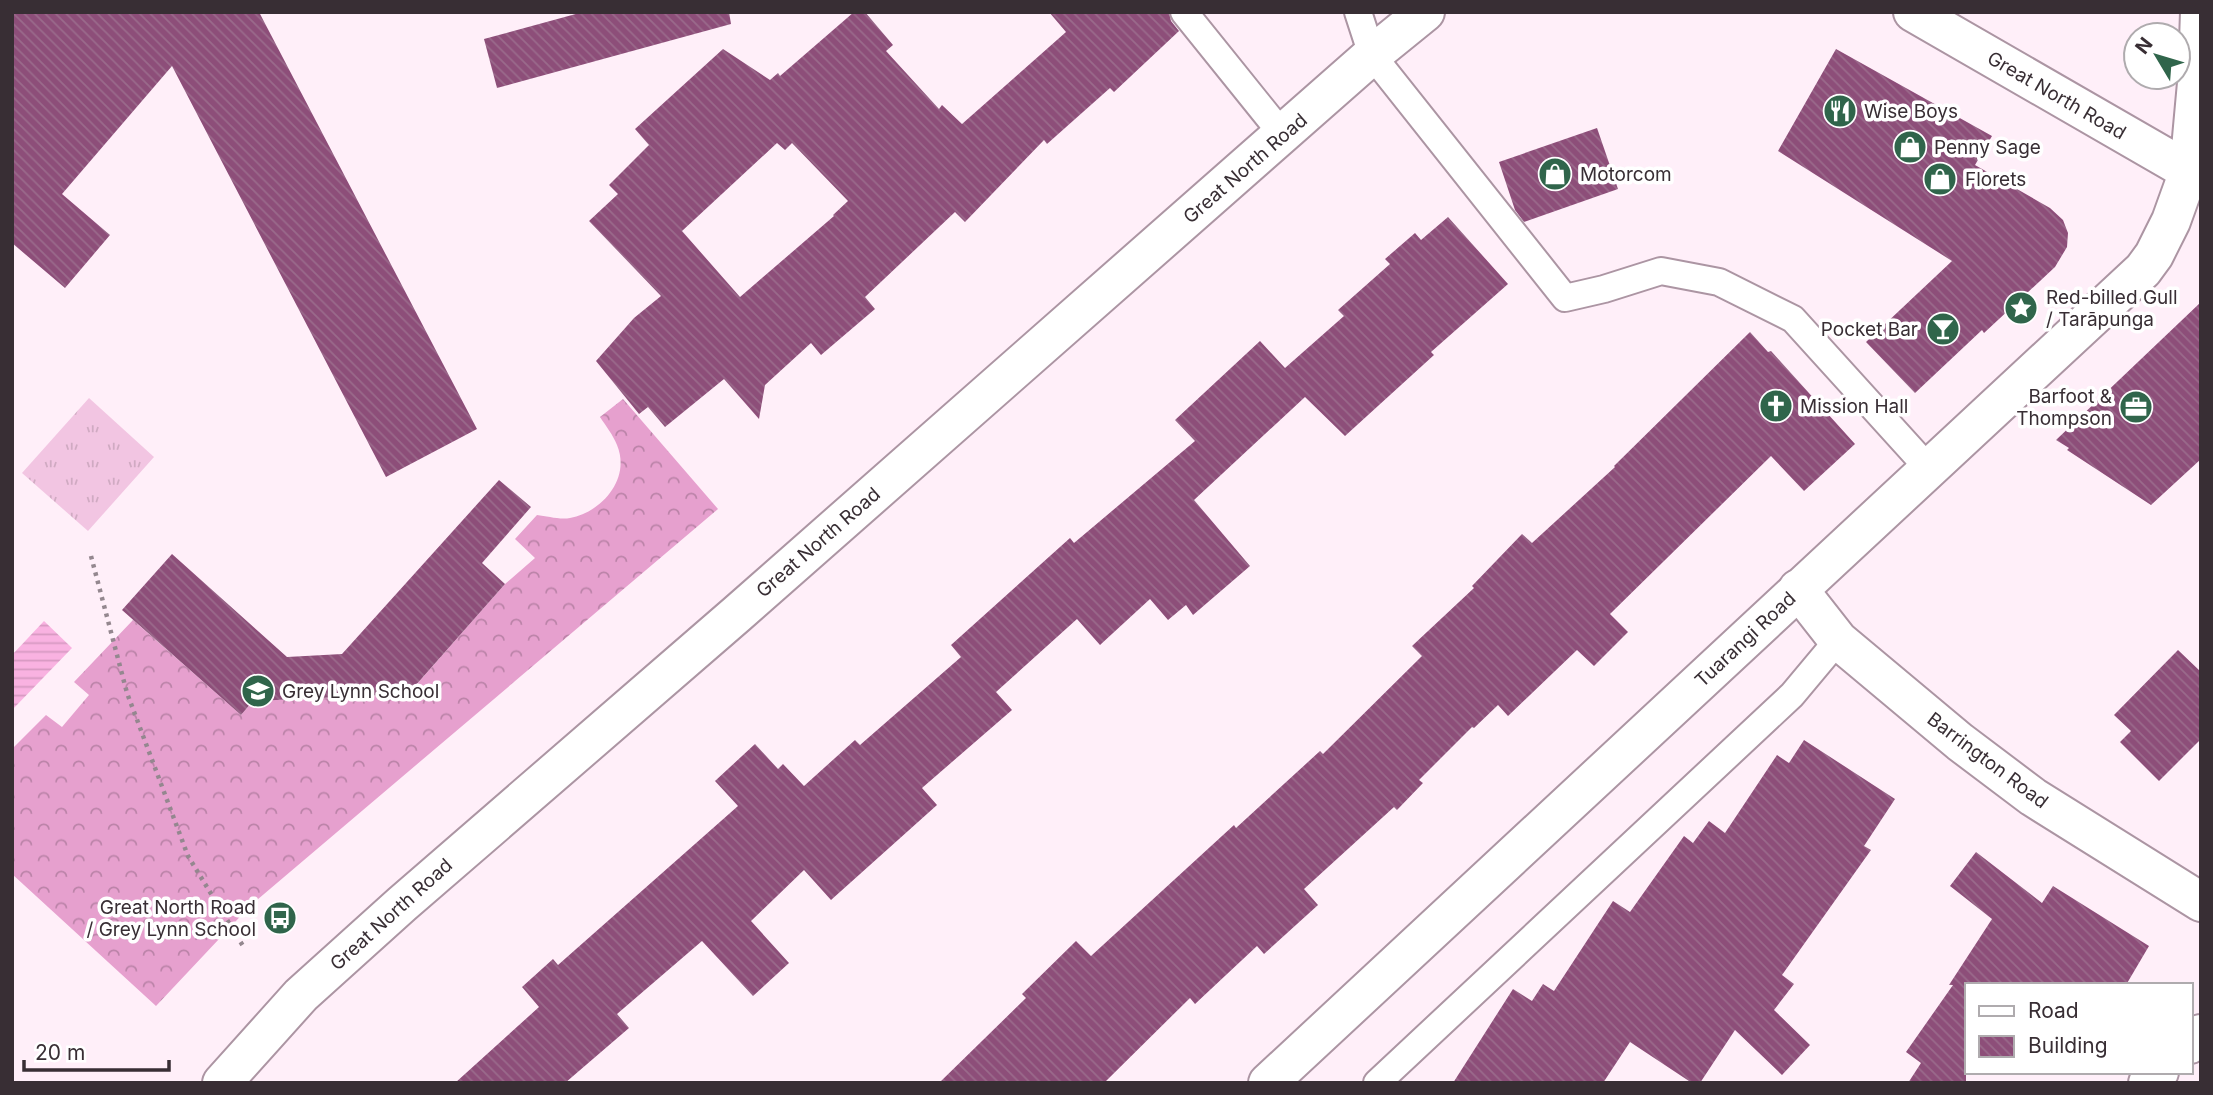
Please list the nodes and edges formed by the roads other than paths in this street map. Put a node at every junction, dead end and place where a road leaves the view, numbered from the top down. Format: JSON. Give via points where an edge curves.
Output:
{"nodes":[{"id":1,"x":1184,"y":12,"type":"edge"},
{"id":2,"x":1358,"y":12,"type":"edge"},
{"id":3,"x":1386,"y":12,"type":"edge"},
{"id":4,"x":1425,"y":12,"type":"edge"},
{"id":5,"x":1913,"y":12,"type":"edge"},
{"id":6,"x":2200,"y":12,"type":"edge"},
{"id":7,"x":1372,"y":55,"type":"junction"},
{"id":8,"x":1283,"y":135,"type":"junction"},
{"id":9,"x":2195,"y":174,"type":"edge"},
{"id":10,"x":1929,"y":469,"type":"junction"},
{"id":11,"x":1798,"y":589,"type":"junction"},
{"id":12,"x":1838,"y":640,"type":"junction"},
{"id":13,"x":2201,"y":902,"type":"edge"},
{"id":14,"x":222,"y":1083,"type":"edge"},
{"id":15,"x":1268,"y":1083,"type":"edge"},
{"id":16,"x":1377,"y":1083,"type":"edge"}],
"edges":[{"from":1,"to":8,"type":"lane"},
{"from":2,"to":7,"type":"lane"},
{"from":3,"to":7,"type":"main road"},
{"from":4,"to":7,"type":"main road","name":"Great North Road"},
{"from":5,"to":9,"type":"main road","name":"Great North Road"},
{"from":6,"to":9,"type":"main road","name":"Tuarangi Road"},
{"from":7,"to":8,"type":"main road","name":"Great North Road"},
{"from":7,"to":10,"type":"lane","via":[[1565,298],[1661,271],[1719,282],[1793,319]]},
{"from":8,"to":14,"type":"main road","name":"Great North Road","via":[[401,904],[301,995]]},
{"from":9,"to":10,"type":"main road","name":"Tuarangi Road","via":[[2143,270]]},
{"from":10,"to":11,"type":"main road","name":"Tuarangi Road"},
{"from":11,"to":12,"type":"main road","name":"Barrington Road"},
{"from":11,"to":15,"type":"main road","name":"Tuarangi Road"},
{"from":12,"to":13,"type":"main road","name":"Barrington Road","via":[[2024,790]]},
{"from":12,"to":16,"type":"lane","via":[[1792,695]]}]}
